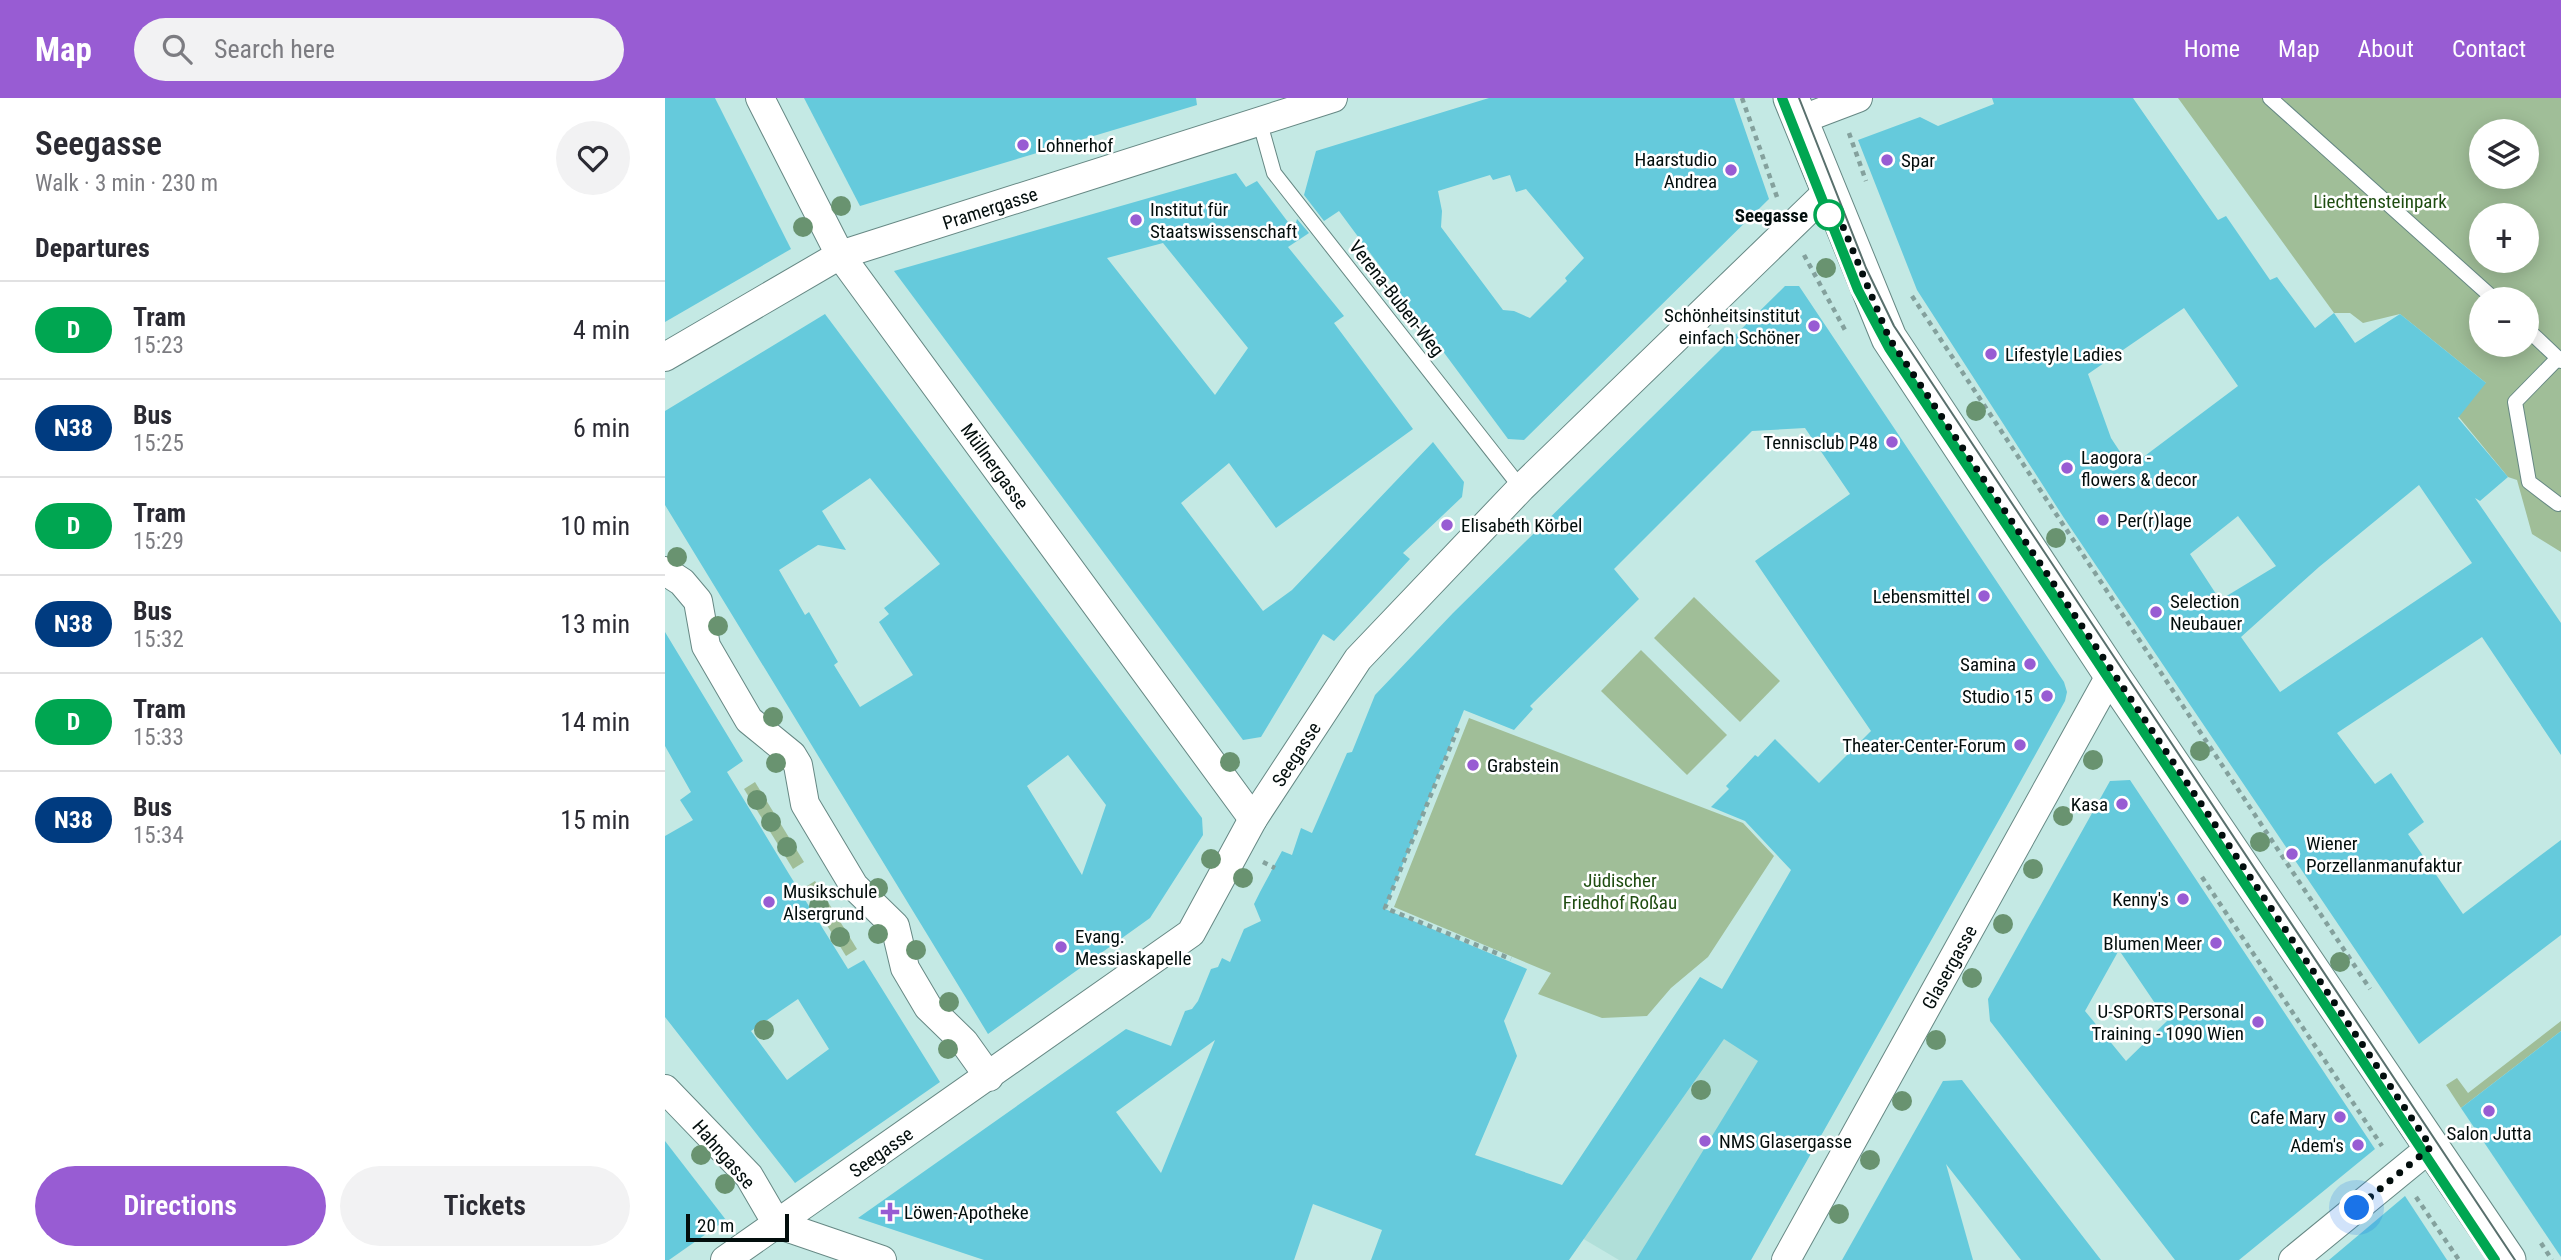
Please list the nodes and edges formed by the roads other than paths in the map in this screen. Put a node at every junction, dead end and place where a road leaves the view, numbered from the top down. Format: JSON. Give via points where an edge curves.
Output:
{"nodes":[{"id":1,"x":760,"y":98,"type":"edge"},
{"id":2,"x":1333,"y":98,"type":"edge"},
{"id":3,"x":2270,"y":98,"type":"edge"},
{"id":4,"x":1848,"y":102,"type":"edge"},
{"id":5,"x":1795,"y":109,"type":"edge"},
{"id":6,"x":1260,"y":122,"type":"junction"},
{"id":7,"x":1829,"y":190,"type":"junction"},
{"id":8,"x":840,"y":255,"type":"junction"},
{"id":9,"x":2481,"y":287,"type":"edge"},
{"id":10,"x":2539,"y":341,"type":"edge"},
{"id":11,"x":665,"y":357,"type":"edge"},
{"id":12,"x":2559,"y":359,"type":"edge"},
{"id":13,"x":1521,"y":488,"type":"junction"},
{"id":14,"x":2559,"y":504,"type":"dead end"},
{"id":15,"x":665,"y":571,"type":"edge"},
{"id":16,"x":2111,"y":674,"type":"junction"},
{"id":17,"x":1254,"y":819,"type":"junction"},
{"id":18,"x":989,"y":1077,"type":"junction"},
{"id":19,"x":665,"y":1089,"type":"edge"},
{"id":20,"x":2431,"y":1147,"type":"junction"},
{"id":21,"x":777,"y":1224,"type":"junction"},
{"id":22,"x":725,"y":1260,"type":"edge"},
{"id":23,"x":882,"y":1260,"type":"edge"},
{"id":24,"x":1786,"y":1260,"type":"edge"},
{"id":25,"x":2293,"y":1260,"type":"edge"},
{"id":26,"x":2508,"y":1260,"type":"edge"}],
"edges":[{"from":1,"to":8,"type":"street","name":"Müllnergasse"},
{"from":2,"to":6,"type":"street","name":"Pramergasse"},
{"from":3,"to":9,"type":"lane"},
{"from":4,"to":5,"type":"street"},
{"from":5,"to":7,"type":"street"},
{"from":6,"to":8,"type":"street","name":"Pramergasse"},
{"from":6,"to":13,"type":"lane","name":"Verena-Buben-Weg","via":[[1274,173]]},
{"from":7,"to":13,"type":"street","name":"Seegasse"},
{"from":7,"to":16,"type":"street","via":[[1889,338]]},
{"from":8,"to":11,"type":"street","name":"Pramergasse"},
{"from":8,"to":17,"type":"street","name":"Müllnergasse"},
{"from":10,"to":12,"type":"lane"},
{"from":12,"to":14,"type":"lane","via":[[2515,402],[2529,482]]},
{"from":13,"to":17,"type":"street","name":"Seegasse","via":[[1358,659]]},
{"from":15,"to":18,"type":"street","via":[[698,601],[706,646],[749,720],[792,755],[805,804],[854,886],[895,926],[905,968],[928,1007],[964,1042]]},
{"from":16,"to":20,"type":"street"},
{"from":16,"to":24,"type":"street","name":"Glasergasse"},
{"from":17,"to":18,"type":"street","name":"Seegasse","via":[[1191,933]]},
{"from":18,"to":21,"type":"street","name":"Seegasse"},
{"from":19,"to":21,"type":"street","name":"Hahngasse","via":[[749,1176]]},
{"from":20,"to":25,"type":"street"},
{"from":20,"to":26,"type":"street"},
{"from":21,"to":22,"type":"street","name":"Seegasse"},
{"from":21,"to":23,"type":"street"}]}
